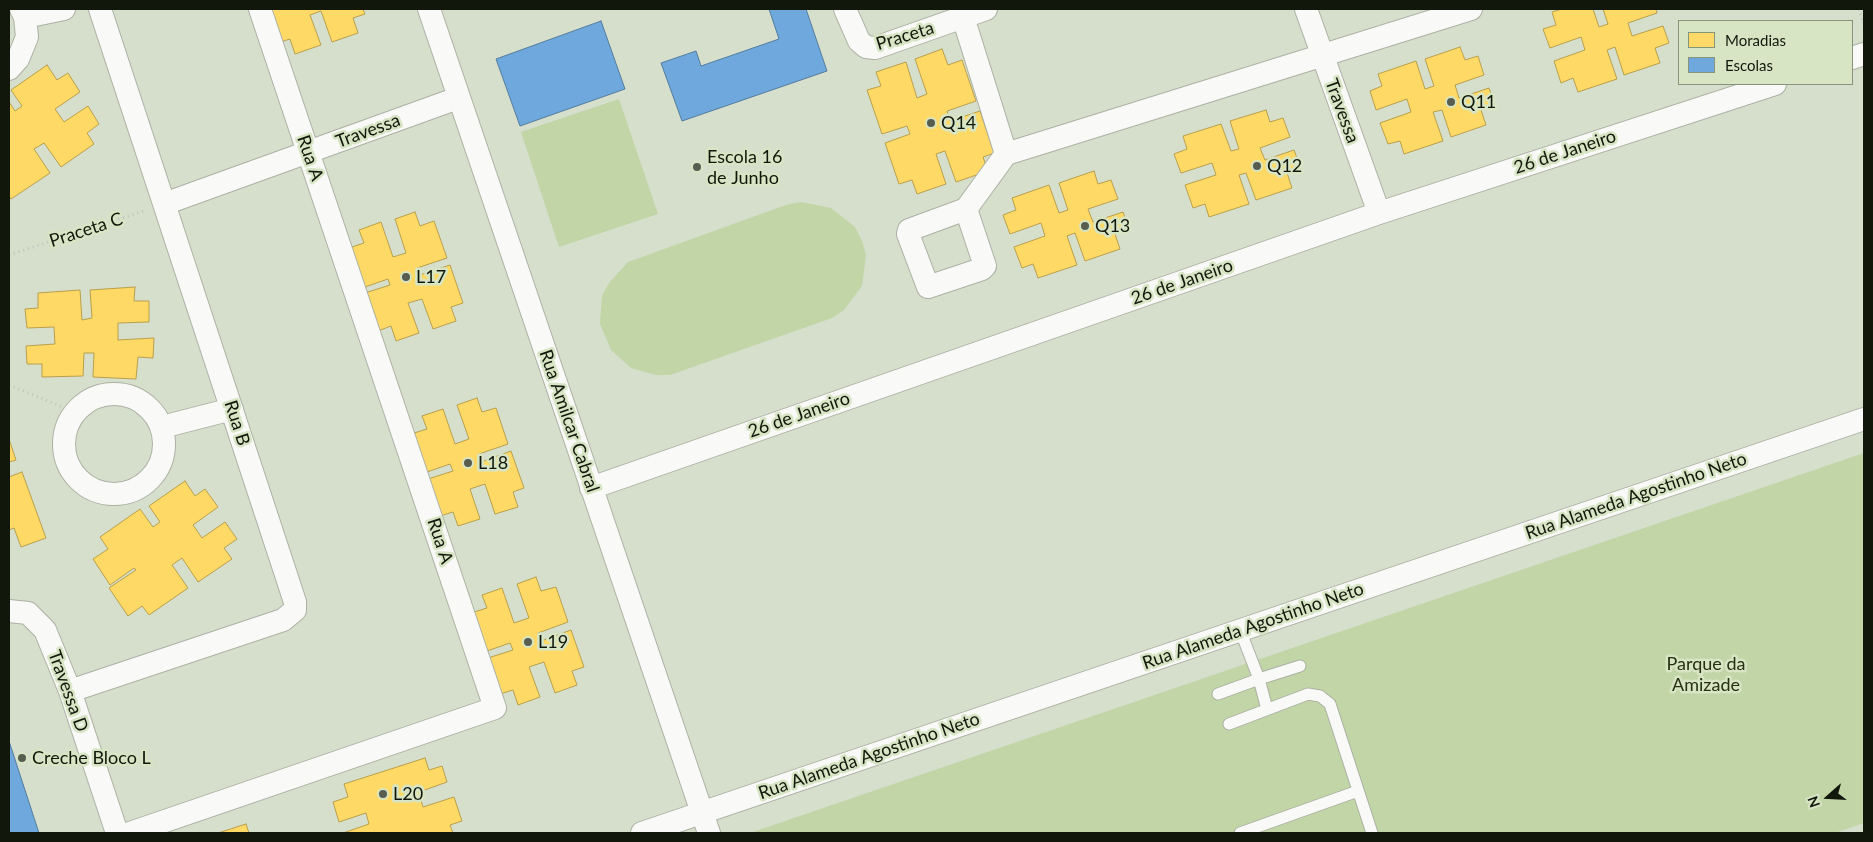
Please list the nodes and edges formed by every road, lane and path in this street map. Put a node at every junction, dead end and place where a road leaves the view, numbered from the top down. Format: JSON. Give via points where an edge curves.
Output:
{"nodes":[{"id":1,"x":64,"y":9,"type":"edge"},
{"id":2,"x":100,"y":9,"type":"edge"},
{"id":3,"x":260,"y":9,"type":"edge"},
{"id":4,"x":429,"y":9,"type":"edge"},
{"id":5,"x":845,"y":9,"type":"edge"},
{"id":6,"x":986,"y":9,"type":"edge"},
{"id":7,"x":1306,"y":9,"type":"edge"},
{"id":8,"x":1471,"y":9,"type":"edge"},
{"id":9,"x":1859,"y":9,"type":"edge"},
{"id":10,"x":23,"y":13,"type":"edge"},
{"id":11,"x":963,"y":16,"type":"junction"},
{"id":12,"x":1864,"y":24,"type":"edge"},
{"id":13,"x":1321,"y":56,"type":"junction"},
{"id":14,"x":9,"y":69,"type":"edge"},
{"id":15,"x":1772,"y":85,"type":"edge"},
{"id":16,"x":458,"y":98,"type":"junction"},
{"id":17,"x":308,"y":153,"type":"junction"},
{"id":18,"x":1006,"y":154,"type":"junction"},
{"id":19,"x":164,"y":204,"type":"junction"},
{"id":20,"x":966,"y":209,"type":"dead end"},
{"id":21,"x":1379,"y":213,"type":"junction"},
{"id":22,"x":9,"y":255,"type":"edge"},
{"id":23,"x":9,"y":385,"type":"edge"},
{"id":24,"x":232,"y":409,"type":"junction"},
{"id":25,"x":75,"y":412,"type":"junction"},
{"id":26,"x":1864,"y":419,"type":"edge"},
{"id":27,"x":162,"y":427,"type":"junction"},
{"id":28,"x":591,"y":488,"type":"junction"},
{"id":29,"x":18,"y":612,"type":"edge"},
{"id":30,"x":1240,"y":630,"type":"junction"},
{"id":31,"x":1300,"y":666,"type":"dead end"},
{"id":32,"x":1259,"y":679,"type":"junction"},
{"id":33,"x":70,"y":691,"type":"junction"},
{"id":34,"x":1218,"y":694,"type":"dead end"},
{"id":35,"x":1267,"y":709,"type":"junction"},
{"id":36,"x":1229,"y":724,"type":"dead end"},
{"id":37,"x":1358,"y":791,"type":"junction"},
{"id":38,"x":706,"y":823,"type":"edge"},
{"id":39,"x":1256,"y":831,"type":"edge"},
{"id":40,"x":1369,"y":832,"type":"edge"},
{"id":41,"x":117,"y":833,"type":"edge"},
{"id":42,"x":130,"y":833,"type":"edge"},
{"id":43,"x":642,"y":833,"type":"edge"},
{"id":44,"x":1240,"y":833,"type":"edge"}],
"edges":[{"from":1,"to":10,"type":"street"},
{"from":2,"to":19,"type":"street","name":"Rua B"},
{"from":3,"to":17,"type":"street","name":"Rua A"},
{"from":4,"to":16,"type":"street","name":"Rua Amilcar Cabral"},
{"from":5,"to":11,"type":"street","name":"Praceta","via":[[859,41],[866,47],[875,48]]},
{"from":6,"to":11,"type":"street","name":"Praceta"},
{"from":7,"to":13,"type":"street","name":"Travessa"},
{"from":8,"to":13,"type":"street"},
{"from":9,"to":12,"type":"path"},
{"from":10,"to":14,"type":"street","via":[[27,37],[18,60]]},
{"from":11,"to":18,"type":"street"},
{"from":13,"to":18,"type":"street"},
{"from":13,"to":21,"type":"street","name":"Travessa"},
{"from":15,"to":21,"type":"street","name":"26 de Janeiro"},
{"from":16,"to":17,"type":"street","name":"Travessa"},
{"from":16,"to":28,"type":"street","name":"Rua Amilcar Cabral"},
{"from":17,"to":19,"type":"street","name":"Travessa"},
{"from":17,"to":42,"type":"street","name":"Rua A","via":[[496,708]]},
{"from":18,"to":20,"type":"street"},
{"from":19,"to":22,"type":"path","name":"Praceta C"},
{"from":19,"to":24,"type":"street","name":"Rua B"},
{"from":21,"to":28,"type":"street","name":"26 de Janeiro"},
{"from":23,"to":25,"type":"path"},
{"from":24,"to":27,"type":"street"},
{"from":24,"to":33,"type":"street","name":"Rua B","via":[[294,594],[295,610],[283,620]]},
{"from":25,"to":27,"type":"street","via":[[86,402],[103,395],[126,395],[142,402]]},
{"from":25,"to":27,"type":"street","via":[[66,428],[65,458],[76,478],[90,489],[107,495],[124,494],[144,486],[156,473],[164,452]]},
{"from":26,"to":30,"type":"street","name":"Rua Alameda Agostinho Neto"},
{"from":28,"to":38,"type":"street","name":"Rua Amilcar Cabral"},
{"from":29,"to":33,"type":"street","name":"Travessa D","via":[[45,630]]},
{"from":30,"to":32,"type":"lane"},
{"from":30,"to":38,"type":"street","name":"Rua Alameda Agostinho Neto"},
{"from":31,"to":32,"type":"lane"},
{"from":32,"to":34,"type":"lane"},
{"from":32,"to":35,"type":"lane"},
{"from":33,"to":41,"type":"street","name":"Travessa D"},
{"from":35,"to":36,"type":"lane"},
{"from":35,"to":37,"type":"lane","via":[[1308,694],[1320,696],[1330,704]]},
{"from":37,"to":39,"type":"lane"},
{"from":37,"to":40,"type":"lane"},
{"from":38,"to":43,"type":"street","name":"Rua Alameda Agostinho Neto"},
{"from":39,"to":44,"type":"lane"}]}
